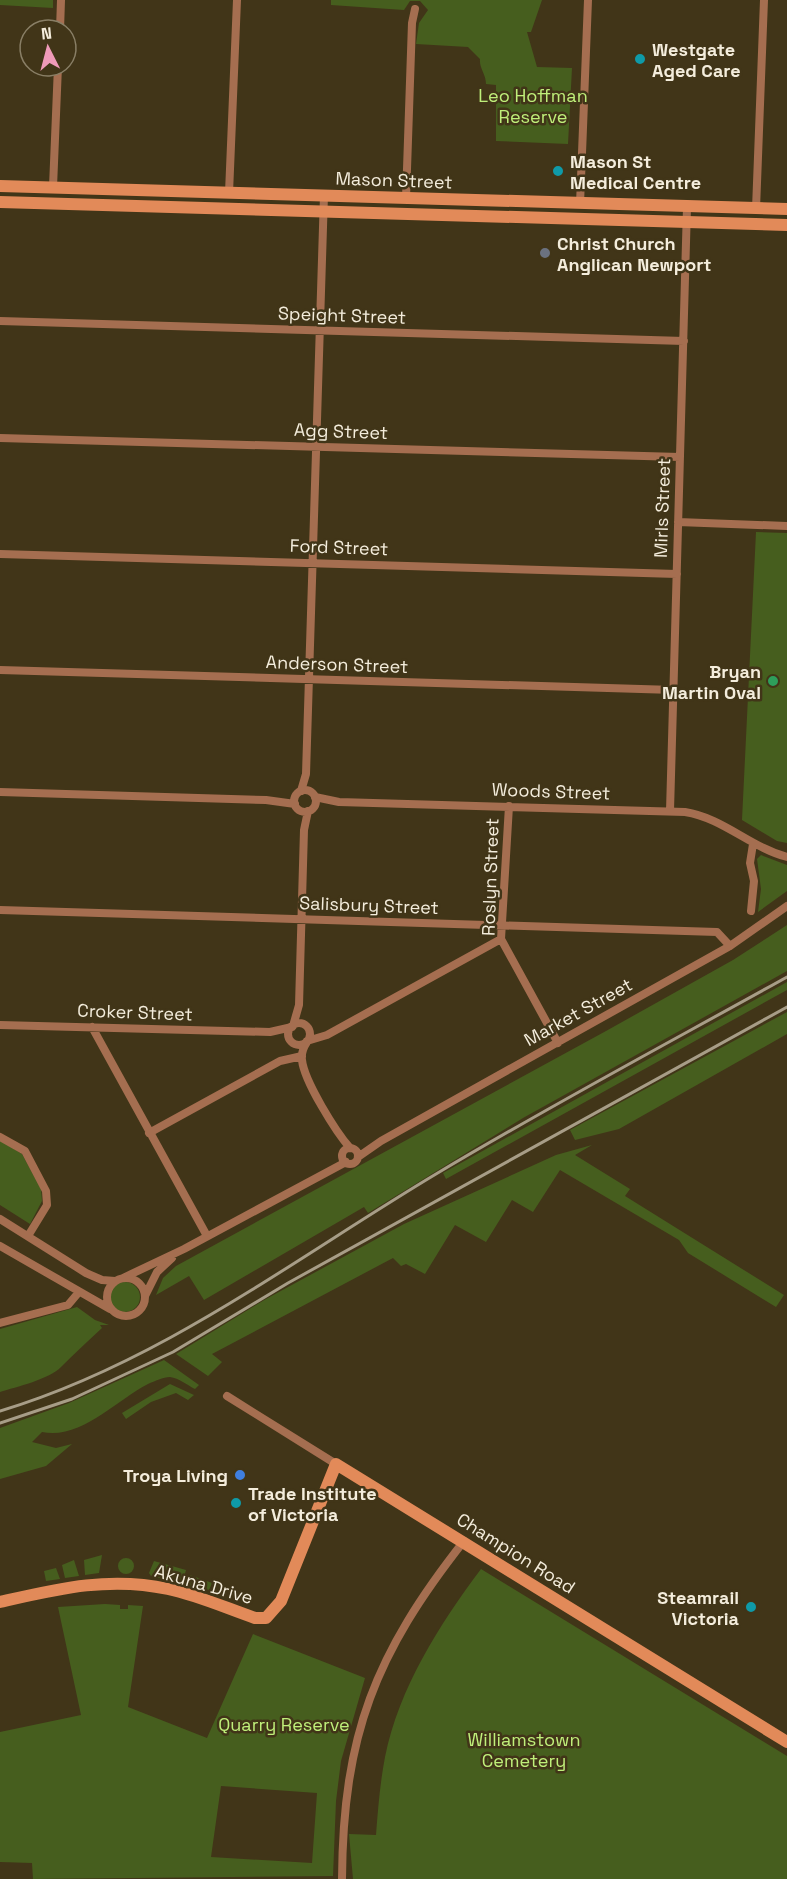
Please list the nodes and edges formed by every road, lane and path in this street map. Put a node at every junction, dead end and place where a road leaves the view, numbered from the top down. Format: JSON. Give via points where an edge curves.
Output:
{"nodes":[{"id":1,"x":61,"y":0,"type":"edge"},
{"id":2,"x":237,"y":0,"type":"edge"},
{"id":3,"x":588,"y":0,"type":"edge"},
{"id":4,"x":764,"y":0,"type":"edge"},
{"id":5,"x":414,"y":9,"type":"dead end"},
{"id":6,"x":60,"y":18,"type":"edge"},
{"id":7,"x":57,"y":78,"type":"edge"},
{"id":8,"x":0,"y":186,"type":"edge"},
{"id":9,"x":52,"y":187,"type":"junction"},
{"id":10,"x":228,"y":193,"type":"junction"},
{"id":11,"x":324,"y":195,"type":"junction"},
{"id":12,"x":406,"y":198,"type":"junction"},
{"id":13,"x":0,"y":202,"type":"edge"},
{"id":14,"x":580,"y":204,"type":"junction"},
{"id":15,"x":687,"y":207,"type":"junction"},
{"id":16,"x":756,"y":208,"type":"junction"},
{"id":17,"x":787,"y":209,"type":"edge"},
{"id":18,"x":323,"y":212,"type":"junction"},
{"id":19,"x":687,"y":222,"type":"junction"},
{"id":20,"x":787,"y":225,"type":"edge"},
{"id":21,"x":0,"y":321,"type":"edge"},
{"id":22,"x":319,"y":330,"type":"junction"},
{"id":23,"x":684,"y":341,"type":"junction"},
{"id":24,"x":0,"y":438,"type":"edge"},
{"id":25,"x":316,"y":447,"type":"junction"},
{"id":26,"x":680,"y":457,"type":"junction"},
{"id":27,"x":678,"y":522,"type":"junction"},
{"id":28,"x":787,"y":526,"type":"edge"},
{"id":29,"x":0,"y":554,"type":"edge"},
{"id":30,"x":312,"y":563,"type":"junction"},
{"id":31,"x":677,"y":574,"type":"junction"},
{"id":32,"x":0,"y":670,"type":"edge"},
{"id":33,"x":308,"y":679,"type":"junction"},
{"id":34,"x":674,"y":690,"type":"junction"},
{"id":35,"x":0,"y":792,"type":"edge"},
{"id":36,"x":305,"y":800,"type":"junction"},
{"id":37,"x":508,"y":806,"type":"junction"},
{"id":38,"x":670,"y":811,"type":"junction"},
{"id":39,"x":753,"y":844,"type":"junction"},
{"id":40,"x":786,"y":857,"type":"edge"},
{"id":41,"x":787,"y":906,"type":"edge"},
{"id":42,"x":0,"y":910,"type":"edge"},
{"id":43,"x":751,"y":911,"type":"dead end"},
{"id":44,"x":303,"y":919,"type":"junction"},
{"id":45,"x":504,"y":925,"type":"junction"},
{"id":46,"x":501,"y":939,"type":"junction"},
{"id":47,"x":730,"y":946,"type":"junction"},
{"id":48,"x":299,"y":1005,"type":"junction"},
{"id":49,"x":0,"y":1025,"type":"edge"},
{"id":50,"x":292,"y":1026,"type":"junction"},
{"id":51,"x":92,"y":1027,"type":"junction"},
{"id":52,"x":308,"y":1027,"type":"junction"},
{"id":53,"x":270,"y":1032,"type":"junction"},
{"id":54,"x":333,"y":1032,"type":"junction"},
{"id":55,"x":291,"y":1040,"type":"junction"},
{"id":56,"x":307,"y":1042,"type":"junction"},
{"id":57,"x":558,"y":1043,"type":"junction"},
{"id":58,"x":298,"y":1056,"type":"junction"},
{"id":59,"x":149,"y":1133,"type":"junction"},
{"id":60,"x":0,"y":1137,"type":"edge"},
{"id":61,"x":349,"y":1154,"type":"junction"},
{"id":62,"x":0,"y":1219,"type":"edge"},
{"id":63,"x":28,"y":1236,"type":"junction"},
{"id":64,"x":207,"y":1236,"type":"junction"},
{"id":65,"x":0,"y":1246,"type":"edge"},
{"id":66,"x":184,"y":1249,"type":"junction"},
{"id":67,"x":119,"y":1280,"type":"junction"},
{"id":68,"x":79,"y":1292,"type":"junction"},
{"id":69,"x":145,"y":1297,"type":"junction"},
{"id":70,"x":110,"y":1309,"type":"junction"},
{"id":71,"x":0,"y":1323,"type":"edge"},
{"id":72,"x":227,"y":1396,"type":"dead end"},
{"id":73,"x":336,"y":1464,"type":"junction"},
{"id":74,"x":464,"y":1541,"type":"junction"},
{"id":75,"x":0,"y":1602,"type":"edge"},
{"id":76,"x":787,"y":1742,"type":"edge"},
{"id":77,"x":342,"y":1879,"type":"edge"}],
"edges":[{"from":1,"to":6,"type":"street"},
{"from":2,"to":10,"type":"street"},
{"from":3,"to":14,"type":"street"},
{"from":4,"to":16,"type":"street"},
{"from":5,"to":12,"type":"street"},
{"from":7,"to":9,"type":"street"},
{"from":8,"to":9,"type":"street","name":"Mason Street"},
{"from":9,"to":10,"type":"street","name":"Mason Street"},
{"from":10,"to":11,"type":"street","name":"Mason Street"},
{"from":11,"to":12,"type":"street","name":"Mason Street"},
{"from":11,"to":18,"type":"street"},
{"from":12,"to":14,"type":"street","name":"Mason Street"},
{"from":13,"to":18,"type":"street","name":"Mason Street"},
{"from":14,"to":15,"type":"street","name":"Mason Street"},
{"from":15,"to":16,"type":"street","name":"Mason Street"},
{"from":15,"to":19,"type":"street","name":"Mirls Street"},
{"from":16,"to":17,"type":"street","name":"Mason Street"},
{"from":18,"to":19,"type":"street","name":"Mason Street"},
{"from":18,"to":22,"type":"street"},
{"from":19,"to":20,"type":"street","name":"Mason Street"},
{"from":19,"to":23,"type":"street","name":"Mirls Street"},
{"from":21,"to":22,"type":"street","name":"Speight Street"},
{"from":22,"to":23,"type":"street","name":"Speight Street"},
{"from":22,"to":25,"type":"street"},
{"from":23,"to":26,"type":"street","name":"Mirls Street"},
{"from":24,"to":25,"type":"street","name":"Agg Street"},
{"from":25,"to":26,"type":"street","name":"Agg Street"},
{"from":25,"to":30,"type":"street"},
{"from":26,"to":27,"type":"street","name":"Mirls Street"},
{"from":27,"to":28,"type":"street"},
{"from":27,"to":31,"type":"street","name":"Mirls Street"},
{"from":29,"to":30,"type":"street","name":"Ford Street"},
{"from":30,"to":31,"type":"street","name":"Ford Street"},
{"from":30,"to":33,"type":"street"},
{"from":31,"to":34,"type":"street","name":"Mirls Street"},
{"from":32,"to":33,"type":"street","name":"Anderson Street"},
{"from":33,"to":34,"type":"street","name":"Anderson Street"},
{"from":33,"to":36,"type":"street"},
{"from":34,"to":38,"type":"street","name":"Mirls Street"},
{"from":35,"to":36,"type":"street","name":"Woods Street"},
{"from":36,"to":37,"type":"street","name":"Woods Street"},
{"from":36,"to":44,"type":"street"},
{"from":37,"to":38,"type":"street","name":"Woods Street"},
{"from":37,"to":45,"type":"street","name":"Roslyn Street"},
{"from":38,"to":39,"type":"street","name":"Woods Street","via":[[709,818]]},
{"from":39,"to":40,"type":"street","name":"Woods Street"},
{"from":39,"to":43,"type":"street"},
{"from":41,"to":47,"type":"street","name":"Market Street"},
{"from":42,"to":44,"type":"street","name":"Salisbury Street"},
{"from":44,"to":45,"type":"street","name":"Salisbury Street"},
{"from":44,"to":48,"type":"street"},
{"from":45,"to":46,"type":"street","name":"Roslyn Street"},
{"from":45,"to":47,"type":"street","name":"Salisbury Street","via":[[717,932]]},
{"from":46,"to":54,"type":"street"},
{"from":46,"to":57,"type":"street","name":"Roslyn Street"},
{"from":47,"to":57,"type":"street","name":"Market Street"},
{"from":48,"to":50,"type":"street"},
{"from":48,"to":52,"type":"street"},
{"from":49,"to":51,"type":"street","name":"Croker Street"},
{"from":50,"to":52,"type":"street"},
{"from":50,"to":53,"type":"street","name":"Croker Street"},
{"from":50,"to":55,"type":"street"},
{"from":51,"to":53,"type":"street","name":"Croker Street"},
{"from":51,"to":59,"type":"street"},
{"from":52,"to":54,"type":"street"},
{"from":52,"to":56,"type":"street"},
{"from":53,"to":55,"type":"street","name":"Croker Street"},
{"from":54,"to":56,"type":"street"},
{"from":55,"to":56,"type":"street","via":[[298,1045]]},
{"from":55,"to":58,"type":"street"},
{"from":56,"to":58,"type":"street"},
{"from":57,"to":61,"type":"street","name":"Market Street","via":[[381,1141]]},
{"from":58,"to":59,"type":"street","via":[[274,1064]]},
{"from":58,"to":61,"type":"street","via":[[298,1067],[307,1076]]},
{"from":59,"to":64,"type":"street"},
{"from":60,"to":63,"type":"street","via":[[25,1151],[46,1191],[47,1205]]},
{"from":61,"to":64,"type":"street","name":"Market Street"},
{"from":62,"to":63,"type":"street"},
{"from":63,"to":67,"type":"street","via":[[86,1273],[102,1280]]},
{"from":64,"to":66,"type":"street","name":"Market Street"},
{"from":65,"to":68,"type":"street"},
{"from":66,"to":67,"type":"street","name":"Market Street"},
{"from":66,"to":69,"type":"street","name":"Market Street","via":[[160,1268]]},
{"from":67,"to":69,"type":"street","via":[[137,1282]]},
{"from":67,"to":70,"type":"street","via":[[106,1296]]},
{"from":68,"to":70,"type":"street"},
{"from":68,"to":71,"type":"street","via":[[68,1305]]},
{"from":69,"to":70,"type":"street","via":[[141,1309],[132,1315],[122,1316]]},
{"from":72,"to":73,"type":"street","name":"Champion Road"},
{"from":73,"to":74,"type":"street","name":"Champion Road"},
{"from":73,"to":75,"type":"street","name":"Akuna Drive","via":[[281,1601],[266,1618],[255,1618],[168,1589],[125,1583],[81,1584]]},
{"from":74,"to":76,"type":"street","name":"Champion Road"},
{"from":74,"to":77,"type":"street","via":[[398,1636],[362,1717],[344,1805]]}]}
